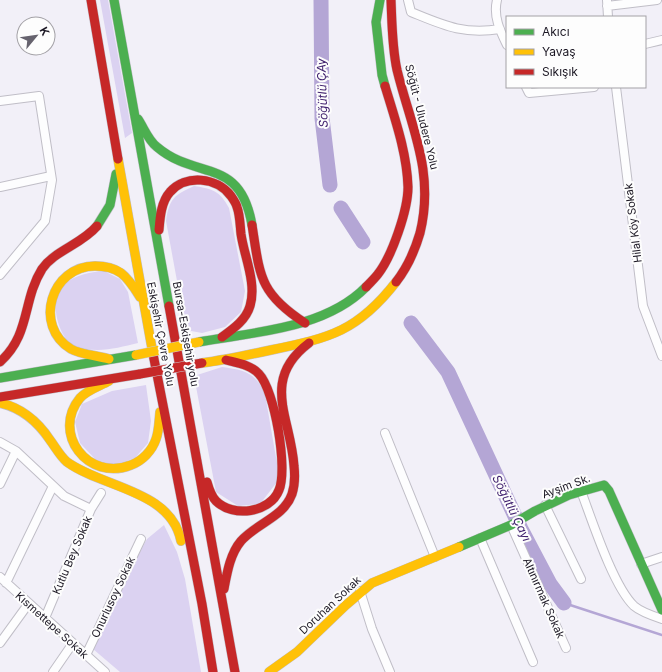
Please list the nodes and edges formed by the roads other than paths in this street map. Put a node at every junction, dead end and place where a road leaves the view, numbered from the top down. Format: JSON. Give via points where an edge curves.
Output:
{"nodes":[{"id":1,"x":91,"y":0,"type":"edge"},
{"id":2,"x":114,"y":0,"type":"edge"},
{"id":3,"x":380,"y":0,"type":"edge"},
{"id":4,"x":391,"y":0,"type":"edge"},
{"id":5,"x":408,"y":0,"type":"edge"},
{"id":6,"x":497,"y":0,"type":"edge"},
{"id":7,"x":658,"y":0,"type":"edge"},
{"id":8,"x":607,"y":3,"type":"edge"},
{"id":9,"x":608,"y":16,"type":"edge"},
{"id":10,"x":500,"y":29,"type":"junction"},
{"id":11,"x":662,"y":40,"type":"edge"},
{"id":12,"x":506,"y":43,"type":"edge"},
{"id":13,"x":646,"y":44,"type":"edge"},
{"id":14,"x":526,"y":88,"type":"edge"},
{"id":15,"x":583,"y":88,"type":"edge"},
{"id":16,"x":616,"y":88,"type":"edge"},
{"id":17,"x":0,"y":101,"type":"edge"},
{"id":18,"x":135,"y":113,"type":"junction"},
{"id":19,"x":117,"y":149,"type":"junction"},
{"id":20,"x":51,"y":176,"type":"junction"},
{"id":21,"x":0,"y":187,"type":"edge"},
{"id":22,"x":158,"y":249,"type":"junction"},
{"id":23,"x":0,"y":275,"type":"edge"},
{"id":24,"x":143,"y":302,"type":"junction"},
{"id":25,"x":305,"y":323,"type":"junction"},
{"id":26,"x":222,"y":337,"type":"junction"},
{"id":27,"x":309,"y":343,"type":"junction"},
{"id":28,"x":662,"y":356,"type":"edge"},
{"id":29,"x":109,"y":359,"type":"junction"},
{"id":30,"x":226,"y":360,"type":"junction"},
{"id":31,"x":0,"y":362,"type":"edge"},
{"id":32,"x":0,"y":378,"type":"edge"},
{"id":33,"x":109,"y":380,"type":"junction"},
{"id":34,"x":0,"y":397,"type":"edge"},
{"id":35,"x":161,"y":399,"type":"junction"},
{"id":36,"x":0,"y":403,"type":"edge"},
{"id":37,"x":384,"y":433,"type":"dead end"},
{"id":38,"x":0,"y":442,"type":"edge"},
{"id":39,"x":16,"y":451,"type":"junction"},
{"id":40,"x":197,"y":459,"type":"junction"},
{"id":41,"x":0,"y":484,"type":"edge"},
{"id":42,"x":53,"y":486,"type":"junction"},
{"id":43,"x":580,"y":491,"type":"junction"},
{"id":44,"x":101,"y":493,"type":"dead end"},
{"id":45,"x":545,"y":505,"type":"junction"},
{"id":46,"x":91,"y":510,"type":"junction"},
{"id":47,"x":511,"y":525,"type":"junction"},
{"id":48,"x":480,"y":538,"type":"junction"},
{"id":49,"x":141,"y":539,"type":"dead end"},
{"id":50,"x":434,"y":557,"type":"junction"},
{"id":51,"x":662,"y":557,"type":"edge"},
{"id":52,"x":641,"y":564,"type":"junction"},
{"id":53,"x":0,"y":577,"type":"edge"},
{"id":54,"x":581,"y":579,"type":"dead end"},
{"id":55,"x":6,"y":583,"type":"junction"},
{"id":56,"x":360,"y":591,"type":"junction"},
{"id":57,"x":222,"y":600,"type":"junction"},
{"id":58,"x":29,"y":604,"type":"junction"},
{"id":59,"x":202,"y":604,"type":"junction"},
{"id":60,"x":662,"y":610,"type":"edge"},
{"id":61,"x":45,"y":618,"type":"junction"},
{"id":62,"x":662,"y":619,"type":"edge"},
{"id":63,"x":0,"y":643,"type":"edge"},
{"id":64,"x":73,"y":643,"type":"junction"},
{"id":65,"x":566,"y":648,"type":"dead end"},
{"id":66,"x":86,"y":655,"type":"junction"},
{"id":67,"x":533,"y":662,"type":"dead end"},
{"id":68,"x":53,"y":672,"type":"edge"},
{"id":69,"x":105,"y":672,"type":"edge"},
{"id":70,"x":213,"y":672,"type":"edge"},
{"id":71,"x":235,"y":672,"type":"edge"},
{"id":72,"x":271,"y":672,"type":"edge"},
{"id":73,"x":390,"y":672,"type":"edge"}],
"edges":[{"from":1,"to":19,"type":"main road","name":"Eskişehir Çevre Yolu"},
{"from":2,"to":18,"type":"main road","name":"Bursa-Eskişehir yolu"},
{"from":3,"to":25,"type":"main road","via":[[376,22],[382,75],[406,162],[408,188],[403,218],[379,273],[358,295]]},
{"from":4,"to":27,"type":"main road","name":"Söğüt - Uludere Yolu","via":[[392,35],[397,68],[420,148],[425,178],[423,216],[412,255],[395,284],[378,303],[352,324]]},
{"from":5,"to":10,"type":"street","via":[[410,12],[448,27],[480,32]]},
{"from":6,"to":10,"type":"street","via":[[495,7]]},
{"from":7,"to":8,"type":"street"},
{"from":8,"to":9,"type":"street"},
{"from":10,"to":12,"type":"street"},
{"from":11,"to":13,"type":"street"},
{"from":14,"to":15,"type":"street","via":[[529,93]]},
{"from":16,"to":28,"type":"street","name":"Hilal Köy Sokak","via":[[642,306]]},
{"from":17,"to":20,"type":"street","via":[[39,96]]},
{"from":18,"to":22,"type":"main road","name":"Bursa-Eskişehir yolu"},
{"from":18,"to":25,"type":"main road","via":[[156,146],[189,165],[231,179],[241,192],[248,208],[263,285],[270,296],[287,312]]},
{"from":19,"to":24,"type":"main road","name":"Eskişehir Çevre Yolu"},
{"from":19,"to":31,"type":"main road","via":[[115,190],[101,223],[78,243],[44,266],[29,298],[23,332],[14,349]]},
{"from":20,"to":21,"type":"street"},
{"from":20,"to":23,"type":"street","via":[[45,221]]},
{"from":22,"to":26,"type":"main road","via":[[165,202],[169,193],[176,187],[200,179],[216,184],[229,194],[236,206],[252,300],[243,320]]},
{"from":22,"to":40,"type":"main road","name":"Bursa-Eskişehir yolu"},
{"from":24,"to":29,"type":"main road","via":[[121,273],[105,266],[85,266],[66,275],[57,286],[50,318],[56,334],[71,349]]},
{"from":24,"to":35,"type":"main road","name":"Eskişehir Çevre Yolu"},
{"from":25,"to":26,"type":"main road"},
{"from":26,"to":29,"type":"main road","bridge":true},
{"from":27,"to":30,"type":"main road","name":"Söğüt - Uludere Yolu"},
{"from":27,"to":57,"type":"main road","via":[[296,353],[287,365],[280,392],[296,473],[292,493],[282,509],[253,530],[238,547],[228,568]]},
{"from":29,"to":32,"type":"main road"},
{"from":30,"to":33,"type":"main road","name":"Söğüt - Uludere Yolu","bridge":true},
{"from":30,"to":40,"type":"main road","via":[[244,364],[256,371],[270,393],[283,463],[279,491],[261,508],[235,512],[227,509],[217,502]]},
{"from":33,"to":34,"type":"main road","name":"Söğüt - Uludere Yolu"},
{"from":33,"to":35,"type":"main road","via":[[80,398],[73,410],[70,426],[77,450],[84,459],[101,468],[122,470],[147,455],[156,437]]},
{"from":35,"to":59,"type":"main road","name":"Eskişehir Çevre Yolu"},
{"from":36,"to":59,"type":"main road","via":[[11,404],[31,419],[62,457],[75,466],[135,493],[165,511],[176,524]]},
{"from":37,"to":50,"type":"street"},
{"from":38,"to":39,"type":"street"},
{"from":39,"to":41,"type":"street"},
{"from":39,"to":42,"type":"street"},
{"from":40,"to":57,"type":"main road","name":"Bursa-Eskişehir yolu"},
{"from":42,"to":46,"type":"street","via":[[64,496]]},
{"from":42,"to":55,"type":"street"},
{"from":43,"to":45,"type":"main road","name":"Ayşim Sk."},
{"from":43,"to":52,"type":"main road","name":"Ayşim Sk.","via":[[604,486],[609,490]]},
{"from":43,"to":62,"type":"street","via":[[615,577],[627,596],[634,606]]},
{"from":44,"to":46,"type":"street","name":"Kutlu Bey Sokak"},
{"from":45,"to":47,"type":"main road","name":"Ayşim Sk."},
{"from":45,"to":54,"type":"street"},
{"from":46,"to":61,"type":"street","name":"Kutlu Bey Sokak"},
{"from":47,"to":48,"type":"main road","name":"Ayşim Sk."},
{"from":47,"to":65,"type":"street","name":"Altınırmak Sokak"},
{"from":48,"to":50,"type":"main road","name":"Doruhan Sokak"},
{"from":48,"to":67,"type":"street"},
{"from":49,"to":66,"type":"street","name":"Onurlusoy Sokak"},
{"from":50,"to":56,"type":"main road","name":"Doruhan Sokak","via":[[372,583]]},
{"from":51,"to":52,"type":"street"},
{"from":52,"to":60,"type":"main road"},
{"from":53,"to":55,"type":"street","name":"Kısmettepe Sokak"},
{"from":55,"to":58,"type":"street","name":"Kısmettepe Sokak"},
{"from":56,"to":72,"type":"main road","name":"Doruhan Sokak","via":[[314,637]]},
{"from":56,"to":73,"type":"street","via":[[372,630]]},
{"from":57,"to":71,"type":"main road","name":"Bursa-Eskişehir yolu"},
{"from":58,"to":61,"type":"street","name":"Kısmettepe Sokak"},
{"from":58,"to":63,"type":"street"},
{"from":59,"to":70,"type":"main road","name":"Eskişehir Çevre Yolu"},
{"from":61,"to":64,"type":"street","name":"Kısmettepe Sokak"},
{"from":64,"to":66,"type":"street","name":"Kısmettepe Sokak"},
{"from":64,"to":68,"type":"street"},
{"from":66,"to":69,"type":"street","name":"Kısmettepe Sokak"}]}
